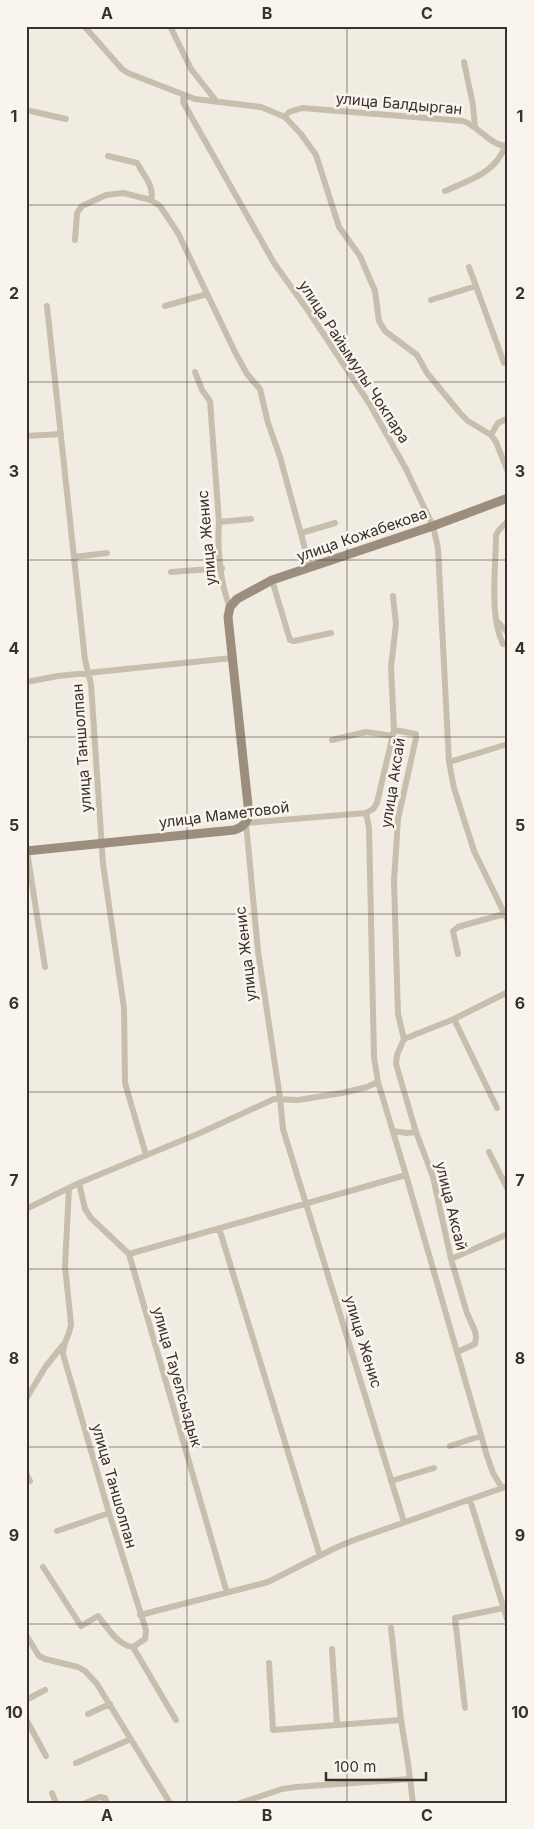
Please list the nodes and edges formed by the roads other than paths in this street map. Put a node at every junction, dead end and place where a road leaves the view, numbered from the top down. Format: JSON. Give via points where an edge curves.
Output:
{"nodes":[{"id":1,"x":84,"y":26,"type":"edge"},
{"id":2,"x":170,"y":26,"type":"edge"},
{"id":3,"x":464,"y":62,"type":"dead end"},
{"id":4,"x":184,"y":95,"type":"junction"},
{"id":5,"x":217,"y":102,"type":"junction"},
{"id":6,"x":26,"y":110,"type":"edge"},
{"id":7,"x":285,"y":117,"type":"junction"},
{"id":8,"x":66,"y":119,"type":"dead end"},
{"id":9,"x":475,"y":127,"type":"junction"},
{"id":10,"x":506,"y":146,"type":"edge"},
{"id":11,"x":108,"y":156,"type":"dead end"},
{"id":12,"x":445,"y":191,"type":"dead end"},
{"id":13,"x":150,"y":200,"type":"junction"},
{"id":14,"x":74,"y":240,"type":"dead end"},
{"id":15,"x":469,"y":267,"type":"dead end"},
{"id":16,"x":476,"y":286,"type":"junction"},
{"id":17,"x":207,"y":294,"type":"junction"},
{"id":18,"x":431,"y":300,"type":"dead end"},
{"id":19,"x":47,"y":306,"type":"dead end"},
{"id":20,"x":165,"y":306,"type":"dead end"},
{"id":21,"x":508,"y":361,"type":"edge"},
{"id":22,"x":195,"y":372,"type":"dead end"},
{"id":23,"x":508,"y":418,"type":"edge"},
{"id":24,"x":61,"y":434,"type":"junction"},
{"id":25,"x":26,"y":436,"type":"edge"},
{"id":26,"x":491,"y":436,"type":"junction"},
{"id":27,"x":508,"y":472,"type":"edge"},
{"id":28,"x":507,"y":500,"type":"edge"},
{"id":29,"x":251,"y":519,"type":"dead end"},
{"id":30,"x":508,"y":521,"type":"edge"},
{"id":31,"x":219,"y":522,"type":"junction"},
{"id":32,"x":335,"y":522,"type":"dead end"},
{"id":33,"x":433,"y":526,"type":"junction"},
{"id":34,"x":301,"y":533,"type":"junction"},
{"id":35,"x":107,"y":553,"type":"dead end"},
{"id":36,"x":74,"y":556,"type":"junction"},
{"id":37,"x":310,"y":567,"type":"junction"},
{"id":38,"x":222,"y":568,"type":"junction"},
{"id":39,"x":171,"y":572,"type":"dead end"},
{"id":40,"x":272,"y":580,"type":"junction"},
{"id":41,"x":394,"y":596,"type":"dead end"},
{"id":42,"x":230,"y":606,"type":"junction"},
{"id":43,"x":496,"y":619,"type":"junction"},
{"id":44,"x":331,"y":632,"type":"dead end"},
{"id":45,"x":508,"y":634,"type":"edge"},
{"id":46,"x":508,"y":644,"type":"edge"},
{"id":47,"x":232,"y":658,"type":"junction"},
{"id":48,"x":88,"y":673,"type":"junction"},
{"id":49,"x":26,"y":682,"type":"edge"},
{"id":50,"x":394,"y":733,"type":"junction"},
{"id":51,"x":332,"y":740,"type":"dead end"},
{"id":52,"x":508,"y":744,"type":"edge"},
{"id":53,"x":449,"y":762,"type":"junction"},
{"id":54,"x":366,"y":813,"type":"junction"},
{"id":55,"x":246,"y":823,"type":"junction"},
{"id":56,"x":102,"y":842,"type":"junction"},
{"id":57,"x":26,"y":849,"type":"edge"},
{"id":58,"x":504,"y":914,"type":"junction"},
{"id":59,"x":508,"y":921,"type":"edge"},
{"id":60,"x":458,"y":954,"type":"dead end"},
{"id":61,"x":46,"y":967,"type":"dead end"},
{"id":62,"x":508,"y":992,"type":"edge"},
{"id":63,"x":454,"y":1019,"type":"junction"},
{"id":64,"x":404,"y":1039,"type":"junction"},
{"id":65,"x":378,"y":1082,"type":"junction"},
{"id":66,"x":280,"y":1098,"type":"junction"},
{"id":67,"x":497,"y":1108,"type":"dead end"},
{"id":68,"x":393,"y":1132,"type":"junction"},
{"id":69,"x":416,"y":1132,"type":"junction"},
{"id":70,"x":489,"y":1152,"type":"dead end"},
{"id":71,"x":146,"y":1155,"type":"junction"},
{"id":72,"x":406,"y":1175,"type":"junction"},
{"id":73,"x":79,"y":1183,"type":"junction"},
{"id":74,"x":70,"y":1188,"type":"junction"},
{"id":75,"x":508,"y":1190,"type":"edge"},
{"id":76,"x":306,"y":1203,"type":"junction"},
{"id":77,"x":26,"y":1209,"type":"edge"},
{"id":78,"x":219,"y":1228,"type":"junction"},
{"id":79,"x":508,"y":1234,"type":"edge"},
{"id":80,"x":128,"y":1254,"type":"junction"},
{"id":81,"x":451,"y":1259,"type":"junction"},
{"id":82,"x":63,"y":1345,"type":"junction"},
{"id":83,"x":457,"y":1352,"type":"junction"},
{"id":84,"x":26,"y":1399,"type":"edge"},
{"id":85,"x":481,"y":1436,"type":"junction"},
{"id":86,"x":450,"y":1446,"type":"dead end"},
{"id":87,"x":434,"y":1468,"type":"dead end"},
{"id":88,"x":26,"y":1473,"type":"edge"},
{"id":89,"x":391,"y":1480,"type":"junction"},
{"id":90,"x":30,"y":1481,"type":"dead end"},
{"id":91,"x":505,"y":1487,"type":"edge"},
{"id":92,"x":470,"y":1500,"type":"junction"},
{"id":93,"x":109,"y":1513,"type":"junction"},
{"id":94,"x":404,"y":1522,"type":"junction"},
{"id":95,"x":57,"y":1531,"type":"dead end"},
{"id":96,"x":320,"y":1556,"type":"junction"},
{"id":97,"x":43,"y":1567,"type":"dead end"},
{"id":98,"x":227,"y":1593,"type":"junction"},
{"id":99,"x":503,"y":1608,"type":"junction"},
{"id":100,"x":140,"y":1615,"type":"junction"},
{"id":101,"x":508,"y":1622,"type":"edge"},
{"id":102,"x":391,"y":1628,"type":"dead end"},
{"id":103,"x":26,"y":1636,"type":"edge"},
{"id":104,"x":133,"y":1648,"type":"junction"},
{"id":105,"x":332,"y":1649,"type":"dead end"},
{"id":106,"x":269,"y":1663,"type":"dead end"},
{"id":107,"x":45,"y":1690,"type":"dead end"},
{"id":108,"x":26,"y":1700,"type":"edge"},
{"id":109,"x":110,"y":1704,"type":"junction"},
{"id":110,"x":464,"y":1708,"type":"dead end"},
{"id":111,"x":88,"y":1714,"type":"dead end"},
{"id":112,"x":27,"y":1720,"type":"edge"},
{"id":113,"x":176,"y":1720,"type":"dead end"},
{"id":114,"x":401,"y":1720,"type":"junction"},
{"id":115,"x":337,"y":1725,"type":"junction"},
{"id":116,"x":131,"y":1739,"type":"junction"},
{"id":117,"x":46,"y":1756,"type":"dead end"},
{"id":118,"x":76,"y":1763,"type":"dead end"},
{"id":119,"x":410,"y":1779,"type":"junction"},
{"id":120,"x":52,"y":1793,"type":"dead end"},
{"id":121,"x":56,"y":1803,"type":"edge"},
{"id":122,"x":85,"y":1803,"type":"edge"},
{"id":123,"x":107,"y":1803,"type":"edge"},
{"id":124,"x":170,"y":1803,"type":"edge"},
{"id":125,"x":240,"y":1803,"type":"edge"},
{"id":126,"x":412,"y":1803,"type":"edge"}],
"edges":[{"from":1,"to":4,"type":"street","via":[[122,69]]},
{"from":2,"to":5,"type":"street","via":[[191,69]]},
{"from":3,"to":9,"type":"street"},
{"from":4,"to":5,"type":"street"},
{"from":4,"to":33,"type":"street","name":"улица Райымулы Чокпара","via":[[183,102],[240,205],[274,263],[368,403],[406,469]]},
{"from":5,"to":7,"type":"street","via":[[261,107]]},
{"from":6,"to":8,"type":"street"},
{"from":7,"to":9,"type":"street","name":"улица Балдырган","via":[[288,112],[302,108],[463,121]]},
{"from":7,"to":26,"type":"street","via":[[316,155],[339,226],[360,256],[375,292],[379,321],[384,331],[417,356],[427,373],[468,421]]},
{"from":9,"to":10,"type":"street","name":"улица Балдырган","via":[[498,145]]},
{"from":10,"to":12,"type":"street","via":[[497,163],[487,171]]},
{"from":11,"to":13,"type":"street","via":[[137,162],[151,188]]},
{"from":13,"to":14,"type":"street","via":[[123,193],[106,194],[91,201],[77,213]]},
{"from":13,"to":17,"type":"street","via":[[160,206],[178,233]]},
{"from":15,"to":16,"type":"street"},
{"from":16,"to":18,"type":"street"},
{"from":16,"to":21,"type":"street","via":[[504,363]]},
{"from":17,"to":20,"type":"street"},
{"from":17,"to":34,"type":"street","via":[[234,352],[260,389]]},
{"from":19,"to":24,"type":"street","name":"улица Таншолпан"},
{"from":22,"to":31,"type":"street","name":"улица Женис","via":[[210,402]]},
{"from":23,"to":26,"type":"street","via":[[498,423]]},
{"from":24,"to":25,"type":"street"},
{"from":24,"to":36,"type":"street","name":"улица Таншолпан"},
{"from":26,"to":27,"type":"street"},
{"from":28,"to":33,"type":"main road","name":"улица Кожабекова"},
{"from":29,"to":31,"type":"street"},
{"from":30,"to":43,"type":"street","via":[[496,535]]},
{"from":31,"to":38,"type":"street","name":"улица Женис"},
{"from":32,"to":34,"type":"street"},
{"from":33,"to":37,"type":"main road","name":"улица Кожабекова"},
{"from":33,"to":53,"type":"street","name":"улица Райымулы Чокпара","via":[[438,548]]},
{"from":34,"to":37,"type":"street"},
{"from":35,"to":36,"type":"street"},
{"from":36,"to":48,"type":"street","name":"улица Таншолпан"},
{"from":37,"to":40,"type":"main road","name":"улица Кожабекова"},
{"from":38,"to":39,"type":"street"},
{"from":38,"to":42,"type":"street","name":"улица Женис"},
{"from":40,"to":42,"type":"main road","name":"улица Кожабекова"},
{"from":40,"to":44,"type":"street","via":[[290,640]]},
{"from":41,"to":50,"type":"street","via":[[396,624],[391,667]]},
{"from":42,"to":47,"type":"main road","name":"улица Женис"},
{"from":43,"to":45,"type":"street"},
{"from":43,"to":46,"type":"street","via":[[498,635],[503,644]]},
{"from":47,"to":48,"type":"street"},
{"from":47,"to":55,"type":"main road","name":"улица Женис","via":[[248,799]]},
{"from":48,"to":49,"type":"street"},
{"from":48,"to":56,"type":"street","name":"улица Таншолпан"},
{"from":50,"to":51,"type":"street","via":[[366,732]]},
{"from":50,"to":54,"type":"street","name":"улица Аксай","via":[[377,803]]},
{"from":50,"to":64,"type":"street","name":"улица Аксай","via":[[416,734],[398,819],[394,881],[398,1014]]},
{"from":52,"to":53,"type":"street"},
{"from":53,"to":58,"type":"street","name":"улица Райымулы Чокпара","via":[[468,835]]},
{"from":54,"to":55,"type":"street","name":"улица Маметовой"},
{"from":54,"to":65,"type":"street","name":"улица Аксай","via":[[369,828],[374,1057]]},
{"from":55,"to":56,"type":"main road","name":"улица Маметовой","via":[[234,830]]},
{"from":55,"to":66,"type":"street","name":"улица Женис","via":[[258,951]]},
{"from":56,"to":57,"type":"main road","name":"улица Маметовой"},
{"from":56,"to":71,"type":"street","name":"улица Таншолпан","via":[[124,1008],[125,1083]]},
{"from":57,"to":61,"type":"street"},
{"from":58,"to":59,"type":"street","name":"улица Райымулы Чокпара"},
{"from":58,"to":60,"type":"street","via":[[453,931]]},
{"from":62,"to":63,"type":"street"},
{"from":63,"to":64,"type":"street"},
{"from":63,"to":67,"type":"street"},
{"from":64,"to":69,"type":"street","name":"улица Аксай","via":[[396,1064]]},
{"from":65,"to":66,"type":"street","via":[[342,1093],[298,1100]]},
{"from":65,"to":68,"type":"street","name":"улица Аксай"},
{"from":66,"to":71,"type":"street"},
{"from":66,"to":76,"type":"street","name":"улица Женис","via":[[283,1129]]},
{"from":68,"to":69,"type":"street"},
{"from":68,"to":72,"type":"street","name":"улица Аксай"},
{"from":69,"to":81,"type":"street","name":"улица Аксай","via":[[438,1195]]},
{"from":70,"to":75,"type":"street"},
{"from":71,"to":73,"type":"street"},
{"from":72,"to":76,"type":"street"},
{"from":72,"to":83,"type":"street","name":"улица Аксай"},
{"from":73,"to":74,"type":"street"},
{"from":73,"to":80,"type":"street","name":"улица Тауелсыздык","via":[[85,1209],[91,1218]]},
{"from":74,"to":77,"type":"street"},
{"from":74,"to":82,"type":"street","via":[[64,1266],[72,1324]]},
{"from":76,"to":78,"type":"street"},
{"from":76,"to":89,"type":"street","name":"улица Женис"},
{"from":78,"to":80,"type":"street"},
{"from":78,"to":96,"type":"street"},
{"from":79,"to":81,"type":"street"},
{"from":80,"to":98,"type":"street","name":"улица Тауелсыздык"},
{"from":81,"to":83,"type":"street","name":"улица Аксай","via":[[476,1337],[474,1344]]},
{"from":82,"to":84,"type":"street"},
{"from":82,"to":93,"type":"street","name":"улица Таншолпан"},
{"from":83,"to":85,"type":"street","name":"улица Аксай"},
{"from":85,"to":86,"type":"street"},
{"from":85,"to":91,"type":"street","name":"улица Аксай","via":[[493,1473]]},
{"from":87,"to":89,"type":"street"},
{"from":88,"to":90,"type":"street"},
{"from":89,"to":94,"type":"street","name":"улица Женис"},
{"from":91,"to":92,"type":"street"},
{"from":92,"to":94,"type":"street"},
{"from":92,"to":99,"type":"street"},
{"from":93,"to":95,"type":"street"},
{"from":93,"to":100,"type":"street","name":"улица Таншолпан"},
{"from":94,"to":96,"type":"street"},
{"from":96,"to":98,"type":"street","via":[[268,1582]]},
{"from":97,"to":104,"type":"street","via":[[80,1626],[98,1616],[118,1641]]},
{"from":98,"to":100,"type":"street"},
{"from":99,"to":101,"type":"street"},
{"from":99,"to":110,"type":"street","via":[[455,1618]]},
{"from":100,"to":104,"type":"street","name":"улица Таншолпан","via":[[145,1639]]},
{"from":102,"to":114,"type":"street"},
{"from":103,"to":109,"type":"street","via":[[44,1659],[85,1671],[98,1684]]},
{"from":104,"to":113,"type":"street"},
{"from":105,"to":115,"type":"street"},
{"from":106,"to":115,"type":"street","via":[[272,1730]]},
{"from":107,"to":108,"type":"street"},
{"from":109,"to":111,"type":"street"},
{"from":109,"to":116,"type":"street"},
{"from":112,"to":117,"type":"street"},
{"from":114,"to":115,"type":"street"},
{"from":114,"to":119,"type":"street"},
{"from":116,"to":118,"type":"street"},
{"from":116,"to":124,"type":"street"},
{"from":119,"to":125,"type":"street","via":[[296,1787]]},
{"from":119,"to":126,"type":"street"},
{"from":120,"to":121,"type":"street"},
{"from":122,"to":123,"type":"street","via":[[100,1797]]}]}
